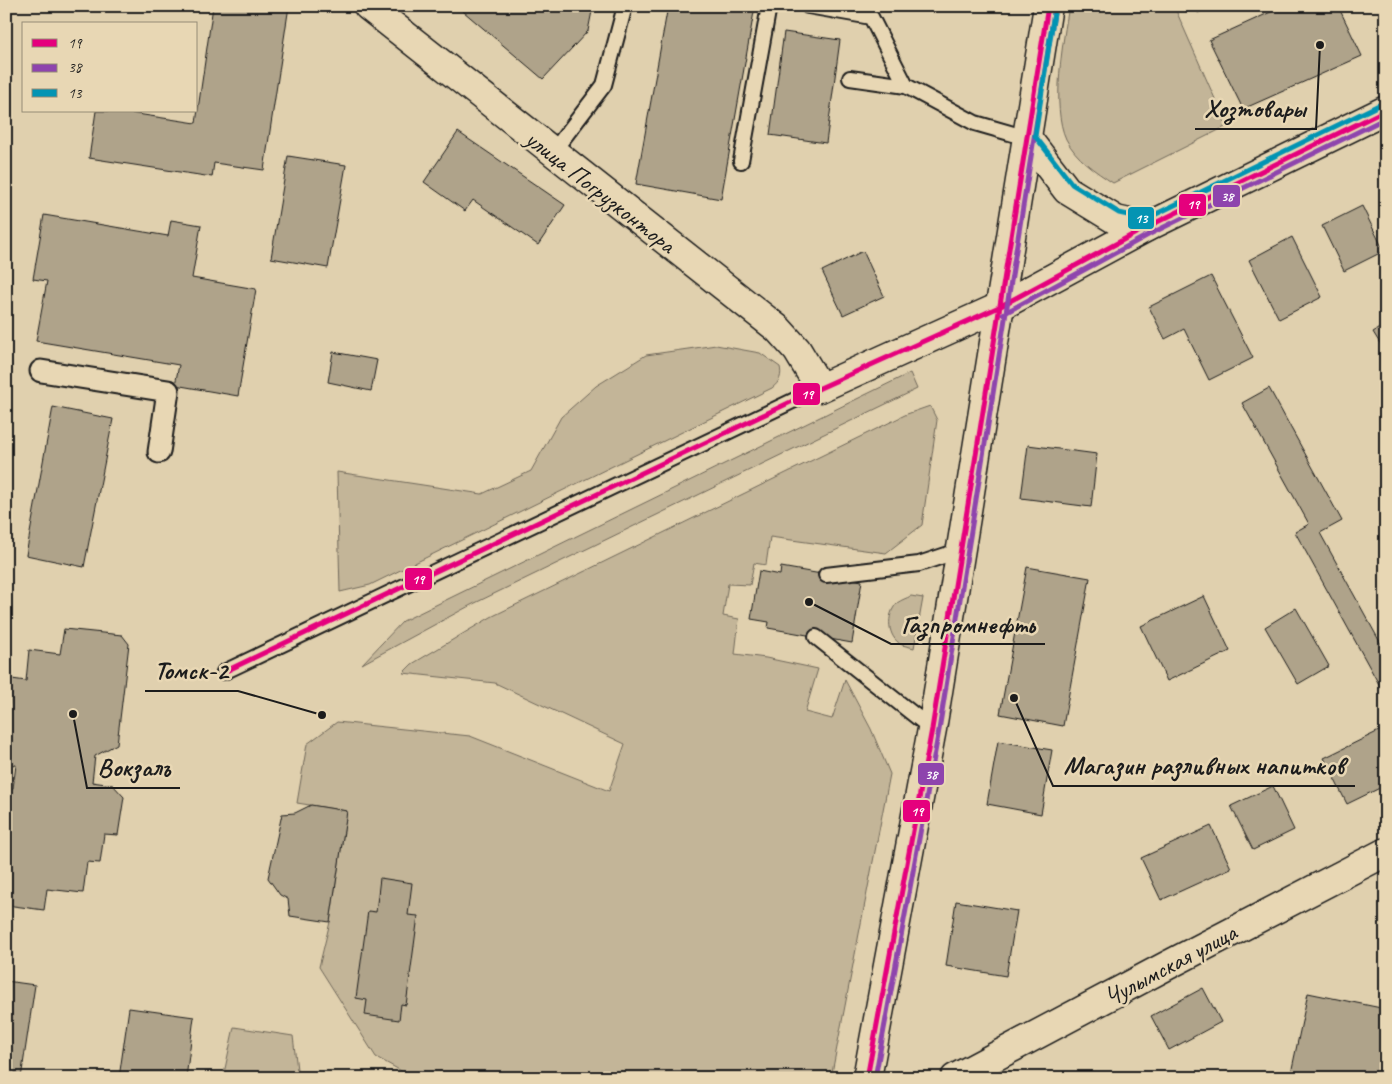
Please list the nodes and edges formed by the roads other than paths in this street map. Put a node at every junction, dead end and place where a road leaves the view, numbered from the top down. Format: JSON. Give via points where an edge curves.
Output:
{"nodes":[{"id":1,"x":368,"y":6,"type":"edge"},
{"id":2,"x":625,"y":6,"type":"edge"},
{"id":3,"x":769,"y":6,"type":"edge"},
{"id":4,"x":808,"y":6,"type":"edge"},
{"id":5,"x":1048,"y":6,"type":"edge"},
{"id":6,"x":850,"y":78,"type":"dead end"},
{"id":7,"x":906,"y":86,"type":"junction"},
{"id":8,"x":1386,"y":110,"type":"edge"},
{"id":9,"x":1027,"y":138,"type":"junction"},
{"id":10,"x":552,"y":153,"type":"junction"},
{"id":11,"x":742,"y":160,"type":"dead end"},
{"id":12,"x":1147,"y":227,"type":"junction"},
{"id":13,"x":999,"y":307,"type":"junction"},
{"id":14,"x":41,"y":372,"type":"dead end"},
{"id":15,"x":820,"y":388,"type":"junction"},
{"id":16,"x":159,"y":452,"type":"dead end"},
{"id":17,"x":961,"y":550,"type":"junction"},
{"id":18,"x":826,"y":575,"type":"dead end"},
{"id":19,"x":816,"y":637,"type":"dead end"},
{"id":20,"x":224,"y":672,"type":"dead end"},
{"id":21,"x":932,"y":729,"type":"junction"},
{"id":22,"x":1386,"y":852,"type":"edge"},
{"id":23,"x":867,"y":1078,"type":"edge"},
{"id":24,"x":955,"y":1078,"type":"edge"}],
"edges":[{"from":1,"to":10,"type":"main road","name":"улица Погрузконтора"},
{"from":2,"to":10,"type":"lane","via":[[604,85]]},
{"from":3,"to":11,"type":"lane"},
{"from":4,"to":7,"type":"lane","via":[[871,17]]},
{"from":5,"to":9,"type":"main road"},
{"from":6,"to":7,"type":"lane"},
{"from":7,"to":9,"type":"lane","via":[[975,123]]},
{"from":8,"to":12,"type":"main road"},
{"from":9,"to":12,"type":"main road","via":[[1068,190],[1116,220]]},
{"from":9,"to":13,"type":"main road"},
{"from":10,"to":15,"type":"main road","name":"улица Погрузконтора","via":[[778,329],[797,350]]},
{"from":12,"to":13,"type":"main road"},
{"from":13,"to":15,"type":"main road"},
{"from":13,"to":17,"type":"main road"},
{"from":14,"to":16,"type":"street","via":[[168,391]]},
{"from":15,"to":20,"type":"lane"},
{"from":17,"to":18,"type":"lane","via":[[919,564]]},
{"from":17,"to":21,"type":"main road"},
{"from":19,"to":21,"type":"lane"},
{"from":21,"to":23,"type":"main road"},
{"from":22,"to":24,"type":"main road","name":"Чулымская улица"}]}
